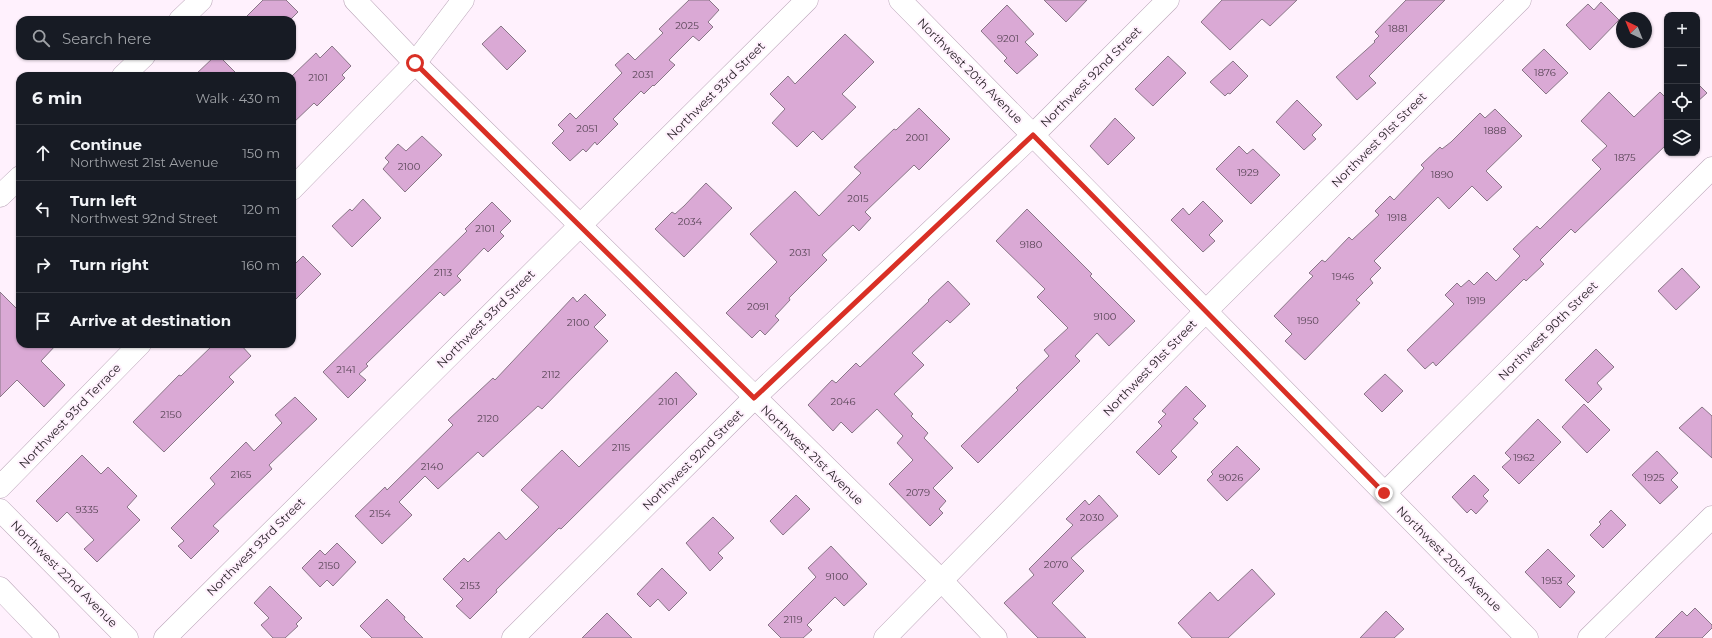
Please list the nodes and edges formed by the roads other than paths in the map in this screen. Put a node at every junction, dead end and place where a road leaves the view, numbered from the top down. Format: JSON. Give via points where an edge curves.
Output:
{"nodes":[{"id":1,"x":201,"y":0,"type":"edge"},
{"id":2,"x":355,"y":0,"type":"edge"},
{"id":3,"x":463,"y":0,"type":"edge"},
{"id":4,"x":807,"y":0,"type":"edge"},
{"id":5,"x":900,"y":0,"type":"edge"},
{"id":6,"x":1168,"y":0,"type":"edge"},
{"id":7,"x":1520,"y":0,"type":"edge"},
{"id":8,"x":184,"y":16,"type":"edge"},
{"id":9,"x":140,"y":60,"type":"edge"},
{"id":10,"x":415,"y":63,"type":"junction"},
{"id":11,"x":127,"y":72,"type":"edge"},
{"id":12,"x":1033,"y":135,"type":"junction"},
{"id":13,"x":1712,"y":168,"type":"edge"},
{"id":14,"x":16,"y":181,"type":"edge"},
{"id":15,"x":296,"y":185,"type":"edge"},
{"id":16,"x":0,"y":196,"type":"edge"},
{"id":17,"x":580,"y":226,"type":"junction"},
{"id":18,"x":1206,"y":311,"type":"junction"},
{"id":19,"x":136,"y":348,"type":"edge"},
{"id":20,"x":754,"y":398,"type":"junction"},
{"id":21,"x":0,"y":487,"type":"edge"},
{"id":22,"x":1384,"y":493,"type":"junction"},
{"id":23,"x":0,"y":510,"type":"edge"},
{"id":24,"x":1712,"y":517,"type":"edge"},
{"id":25,"x":942,"y":582,"type":"junction"},
{"id":26,"x":0,"y":588,"type":"edge"},
{"id":27,"x":48,"y":638,"type":"edge"},
{"id":28,"x":127,"y":638,"type":"edge"},
{"id":29,"x":165,"y":638,"type":"edge"},
{"id":30,"x":513,"y":638,"type":"edge"},
{"id":31,"x":885,"y":638,"type":"edge"},
{"id":32,"x":996,"y":638,"type":"edge"},
{"id":33,"x":1527,"y":638,"type":"edge"},
{"id":34,"x":1589,"y":638,"type":"edge"}],
"edges":[{"from":1,"to":8,"type":"street"},
{"from":2,"to":10,"type":"street","name":"Northwest 21st Avenue"},
{"from":3,"to":10,"type":"street"},
{"from":4,"to":17,"type":"street","name":"Northwest 93rd Street"},
{"from":5,"to":12,"type":"street","name":"Northwest 20th Avenue"},
{"from":6,"to":12,"type":"street","name":"Northwest 92nd Street"},
{"from":7,"to":18,"type":"street","name":"Northwest 91st Street"},
{"from":9,"to":11,"type":"street"},
{"from":10,"to":15,"type":"street"},
{"from":10,"to":17,"type":"street","name":"Northwest 21st Avenue"},
{"from":12,"to":18,"type":"street","name":"Northwest 20th Avenue"},
{"from":12,"to":20,"type":"street","name":"Northwest 92nd Street"},
{"from":13,"to":22,"type":"street","name":"Northwest 90th Street"},
{"from":14,"to":16,"type":"street"},
{"from":17,"to":20,"type":"street","name":"Northwest 21st Avenue"},
{"from":17,"to":29,"type":"street","name":"Northwest 93rd Street"},
{"from":18,"to":22,"type":"street","name":"Northwest 20th Avenue"},
{"from":18,"to":25,"type":"street","name":"Northwest 91st Street"},
{"from":19,"to":21,"type":"street","name":"Northwest 93rd Terrace"},
{"from":20,"to":25,"type":"street","name":"Northwest 21st Avenue"},
{"from":20,"to":30,"type":"street","name":"Northwest 92nd Street"},
{"from":22,"to":33,"type":"street","name":"Northwest 20th Avenue"},
{"from":23,"to":28,"type":"street","name":"Northwest 22nd Avenue"},
{"from":24,"to":34,"type":"street"},
{"from":25,"to":31,"type":"street","name":"Northwest 91st Street"},
{"from":25,"to":32,"type":"street","name":"Northwest 21st Avenue"},
{"from":26,"to":27,"type":"street"}]}
